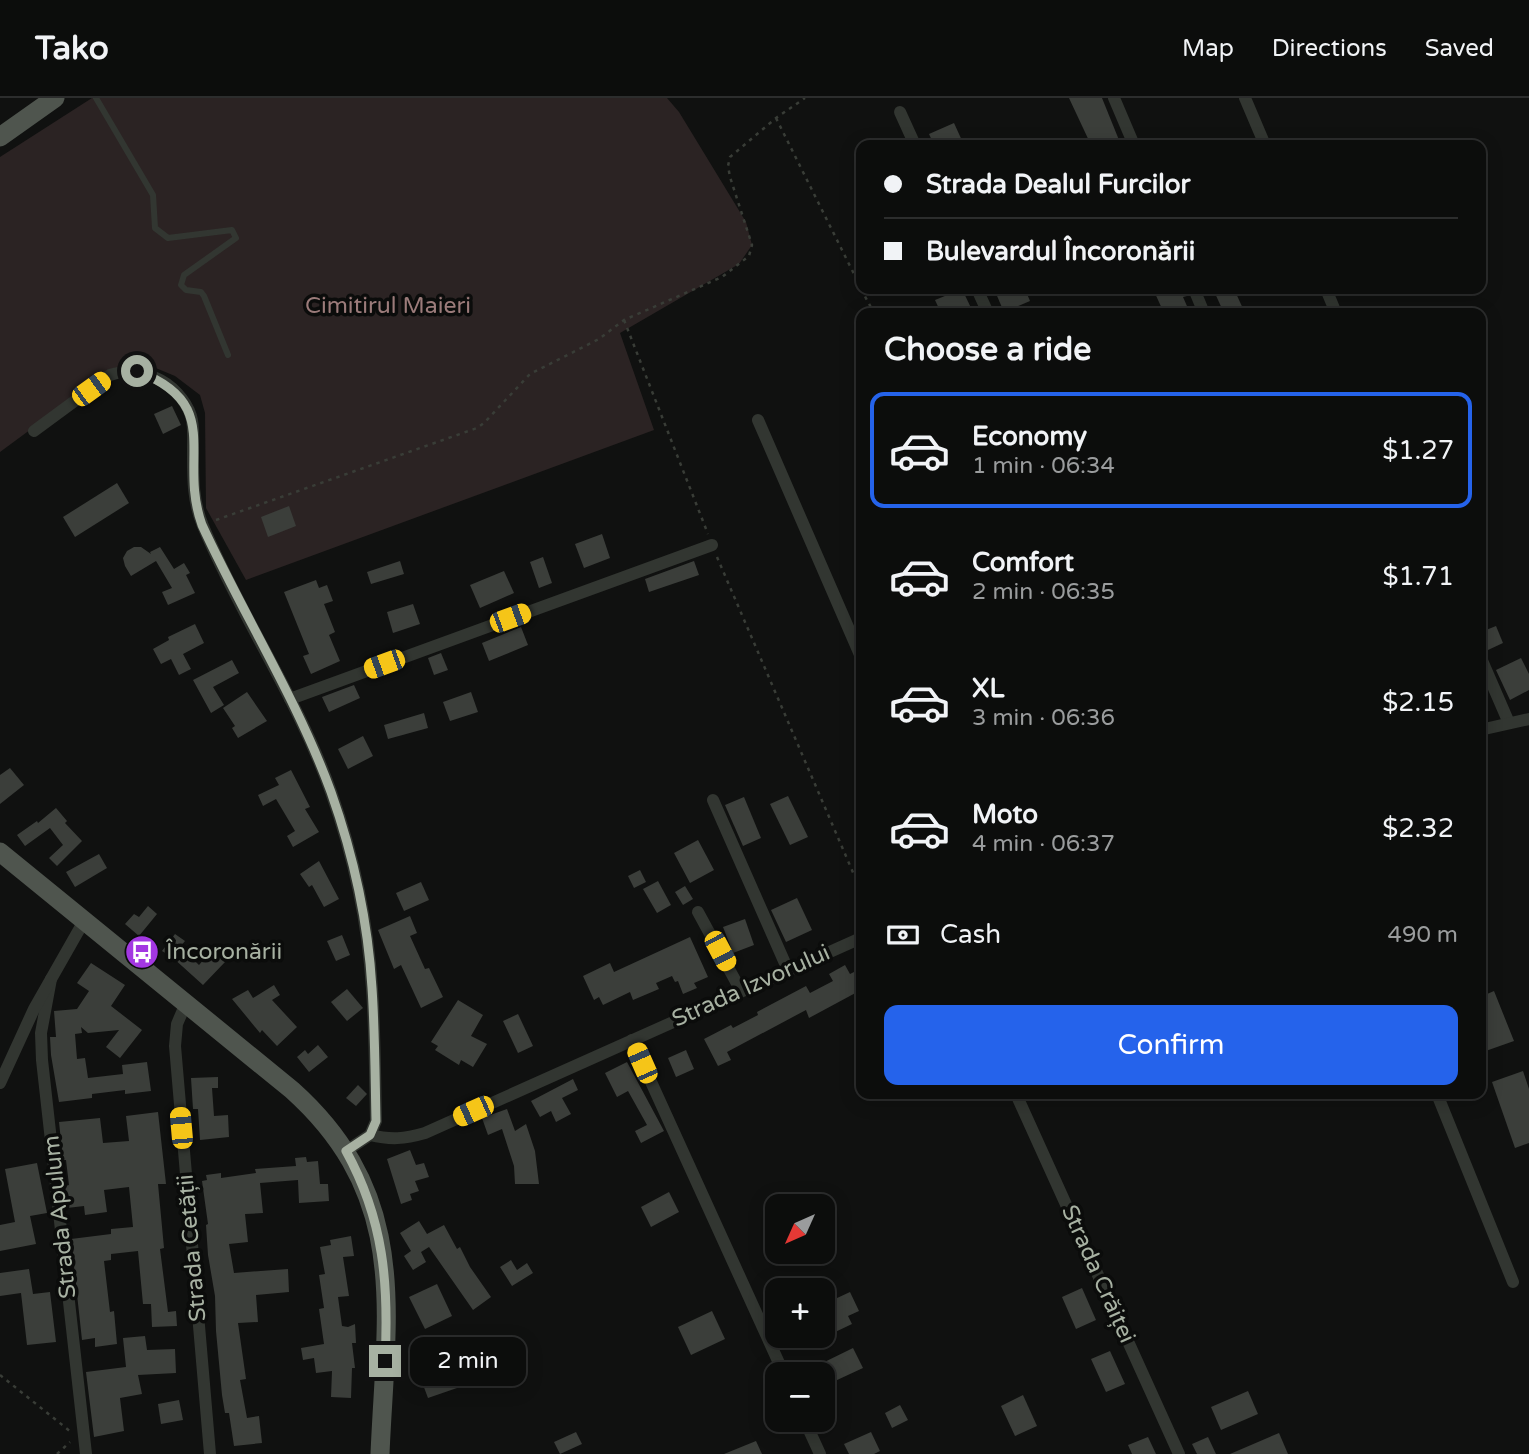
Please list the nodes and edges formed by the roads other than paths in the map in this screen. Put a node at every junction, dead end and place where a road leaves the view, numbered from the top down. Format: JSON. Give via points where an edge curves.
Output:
{"nodes":[{"id":1,"x":55,"y":98,"type":"edge"},
{"id":2,"x":96,"y":98,"type":"edge"},
{"id":3,"x":1114,"y":98,"type":"edge"},
{"id":4,"x":1245,"y":98,"type":"edge"},
{"id":5,"x":900,"y":112,"type":"dead end"},
{"id":6,"x":0,"y":137,"type":"edge"},
{"id":7,"x":913,"y":140,"type":"edge"},
{"id":8,"x":1132,"y":140,"type":"edge"},
{"id":9,"x":1263,"y":140,"type":"edge"},
{"id":10,"x":228,"y":355,"type":"dead end"},
{"id":11,"x":758,"y":420,"type":"dead end"},
{"id":12,"x":34,"y":431,"type":"dead end"},
{"id":13,"x":712,"y":545,"type":"road end"},
{"id":14,"x":856,"y":645,"type":"edge"},
{"id":15,"x":1486,"y":670,"type":"edge"},
{"id":16,"x":290,"y":699,"type":"junction"},
{"id":17,"x":1529,"y":719,"type":"edge"},
{"id":18,"x":1509,"y":723,"type":"junction"},
{"id":19,"x":1486,"y":729,"type":"edge"},
{"id":20,"x":713,"y":800,"type":"dead end"},
{"id":21,"x":0,"y":852,"type":"edge"},
{"id":22,"x":698,"y":912,"type":"dead end"},
{"id":23,"x":84,"y":921,"type":"junction"},
{"id":24,"x":856,"y":940,"type":"edge"},
{"id":25,"x":788,"y":970,"type":"junction"},
{"id":26,"x":51,"y":979,"type":"junction"},
{"id":27,"x":741,"y":991,"type":"junction"},
{"id":28,"x":187,"y":1003,"type":"junction"},
{"id":29,"x":632,"y":1040,"type":"junction"},
{"id":30,"x":0,"y":1083,"type":"edge"},
{"id":31,"x":1018,"y":1099,"type":"edge"},
{"id":32,"x":1439,"y":1099,"type":"edge"},
{"id":33,"x":370,"y":1135,"type":"junction"},
{"id":34,"x":346,"y":1151,"type":"junction"},
{"id":35,"x":1513,"y":1282,"type":"dead end"},
{"id":36,"x":779,"y":1362,"type":"edge"},
{"id":37,"x":810,"y":1432,"type":"edge"},
{"id":38,"x":86,"y":1454,"type":"edge"},
{"id":39,"x":210,"y":1454,"type":"edge"},
{"id":40,"x":380,"y":1454,"type":"edge"},
{"id":41,"x":820,"y":1454,"type":"edge"},
{"id":42,"x":1180,"y":1454,"type":"edge"}],
"edges":[{"from":1,"to":6,"type":"main road"},
{"from":2,"to":10,"type":"lane","via":[[153,195],[155,228],[168,238],[232,230],[236,238],[184,275],[181,285],[204,296]]},
{"from":3,"to":8,"type":"street"},
{"from":4,"to":9,"type":"street"},
{"from":5,"to":7,"type":"street"},
{"from":11,"to":14,"type":"street"},
{"from":12,"to":16,"type":"street","via":[[110,375],[124,371],[160,380],[184,401],[191,415],[194,490],[202,525]]},
{"from":13,"to":16,"type":"street"},
{"from":15,"to":18,"type":"street"},
{"from":16,"to":33,"type":"street","via":[[331,791],[359,893],[372,988],[376,1121]]},
{"from":17,"to":18,"type":"street"},
{"from":18,"to":19,"type":"street"},
{"from":20,"to":25,"type":"street"},
{"from":21,"to":23,"type":"main road"},
{"from":22,"to":27,"type":"street"},
{"from":23,"to":26,"type":"street","name":"Strada Apulum"},
{"from":23,"to":28,"type":"main road"},
{"from":24,"to":25,"type":"street","name":"Strada Izvorului"},
{"from":25,"to":27,"type":"street","name":"Strada Izvorului"},
{"from":26,"to":30,"type":"street","name":"Strada Apulum"},
{"from":26,"to":38,"type":"street","name":"Strada Apulum","via":[[41,1033],[42,1060]]},
{"from":27,"to":29,"type":"street","name":"Strada Izvorului"},
{"from":28,"to":34,"type":"main road","via":[[306,1102]]},
{"from":28,"to":39,"type":"street","name":"Strada Cetății","via":[[174,1046]]},
{"from":29,"to":33,"type":"street","name":"Strada Izvorului","via":[[425,1133],[390,1140]]},
{"from":29,"to":36,"type":"street"},
{"from":31,"to":42,"type":"street","name":"Strada Crăiței"},
{"from":32,"to":35,"type":"street"},
{"from":33,"to":34,"type":"street"},
{"from":34,"to":40,"type":"main road","via":[[368,1196],[384,1263],[386,1336]]},
{"from":37,"to":41,"type":"street"}]}
